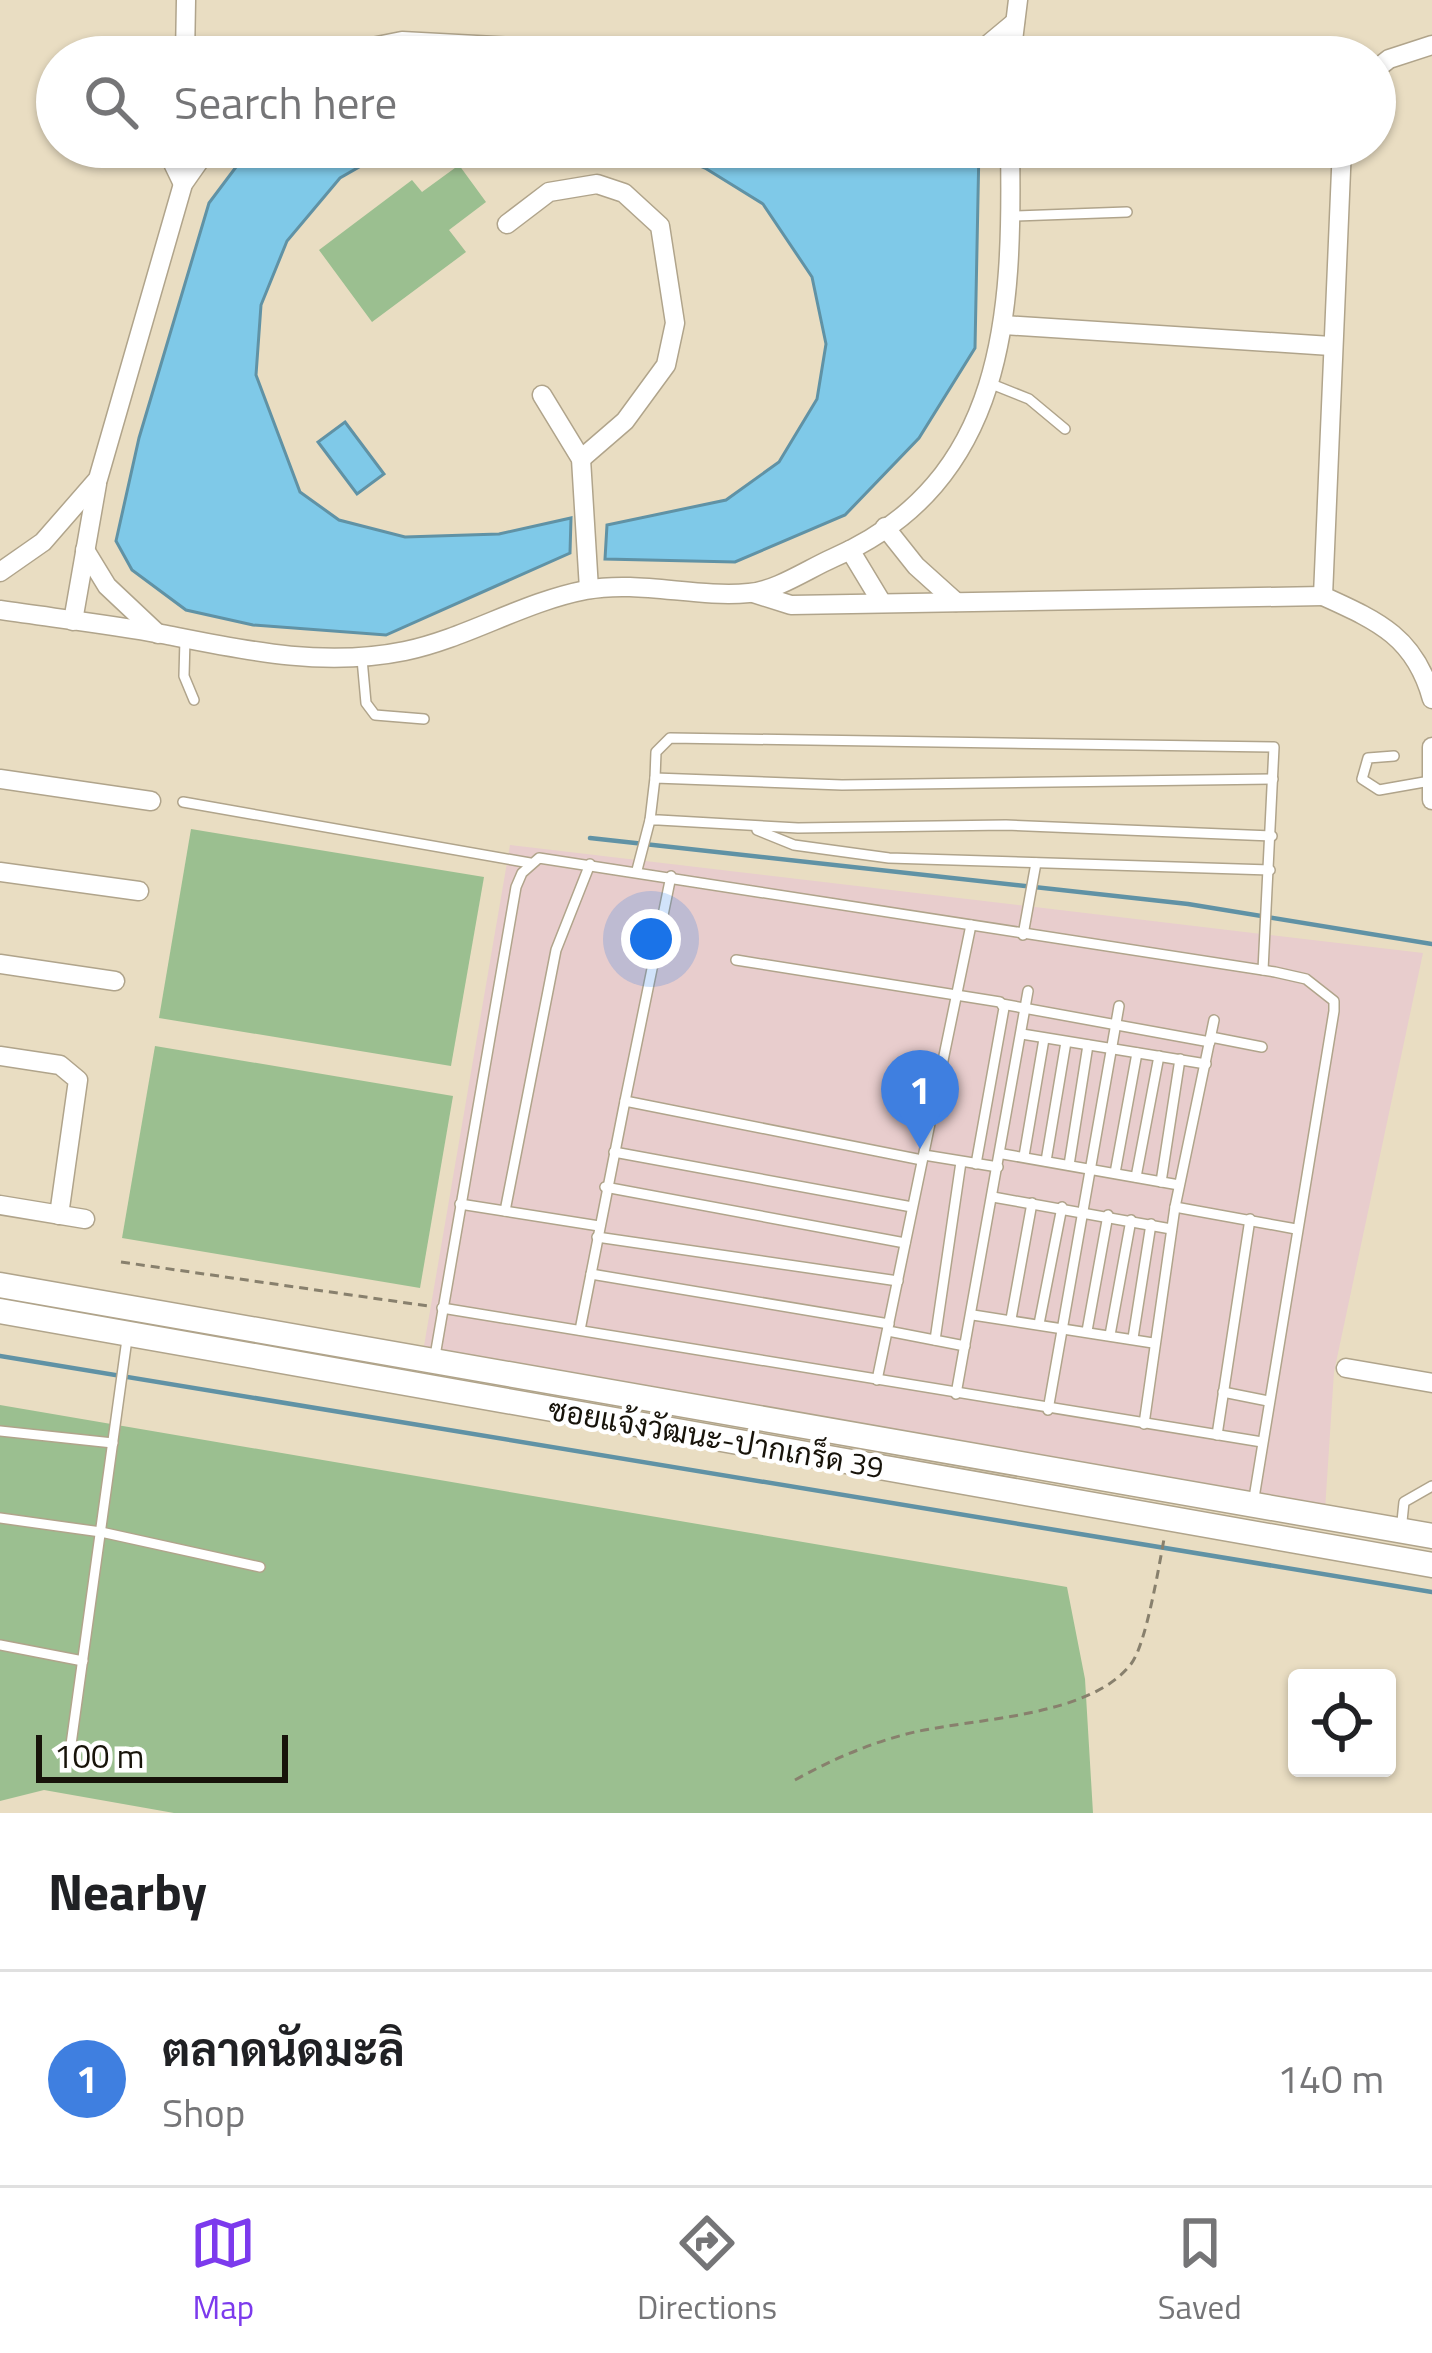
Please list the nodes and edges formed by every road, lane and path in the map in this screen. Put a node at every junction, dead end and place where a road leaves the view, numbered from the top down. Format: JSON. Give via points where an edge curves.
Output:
{"nodes":[{"id":1,"x":186,"y":0,"type":"edge"},
{"id":2,"x":1018,"y":0,"type":"edge"},
{"id":3,"x":1015,"y":22,"type":"junction"},
{"id":4,"x":187,"y":36,"type":"edge"},
{"id":5,"x":998,"y":36,"type":"edge"},
{"id":6,"x":1013,"y":36,"type":"edge"},
{"id":7,"x":1432,"y":45,"type":"edge"},
{"id":8,"x":1396,"y":57,"type":"edge"},
{"id":9,"x":175,"y":168,"type":"edge"},
{"id":10,"x":194,"y":168,"type":"edge"},
{"id":11,"x":1009,"y":168,"type":"edge"},
{"id":12,"x":1341,"y":168,"type":"edge"},
{"id":13,"x":183,"y":184,"type":"junction"},
{"id":14,"x":1127,"y":212,"type":"dead end"},
{"id":15,"x":1012,"y":217,"type":"junction"},
{"id":16,"x":507,"y":224,"type":"dead end"},
{"id":17,"x":1004,"y":325,"type":"junction"},
{"id":18,"x":1331,"y":346,"type":"junction"},
{"id":19,"x":989,"y":383,"type":"junction"},
{"id":20,"x":542,"y":395,"type":"dead end"},
{"id":21,"x":1064,"y":429,"type":"dead end"},
{"id":22,"x":580,"y":459,"type":"junction"},
{"id":23,"x":98,"y":479,"type":"junction"},
{"id":24,"x":885,"y":527,"type":"junction"},
{"id":25,"x":85,"y":550,"type":"junction"},
{"id":26,"x":850,"y":550,"type":"junction"},
{"id":27,"x":0,"y":572,"type":"edge"},
{"id":28,"x":590,"y":589,"type":"junction"},
{"id":29,"x":753,"y":593,"type":"junction"},
{"id":30,"x":1323,"y":596,"type":"junction"},
{"id":31,"x":956,"y":602,"type":"junction"},
{"id":32,"x":882,"y":604,"type":"junction"},
{"id":33,"x":0,"y":610,"type":"edge"},
{"id":34,"x":73,"y":621,"type":"junction"},
{"id":35,"x":158,"y":634,"type":"junction"},
{"id":36,"x":185,"y":639,"type":"junction"},
{"id":37,"x":362,"y":656,"type":"junction"},
{"id":38,"x":1427,"y":662,"type":"edge"},
{"id":39,"x":1432,"y":699,"type":"edge"},
{"id":40,"x":194,"y":700,"type":"dead end"},
{"id":41,"x":424,"y":719,"type":"dead end"},
{"id":42,"x":1432,"y":747,"type":"edge"},
{"id":43,"x":1394,"y":756,"type":"dead end"},
{"id":44,"x":0,"y":778,"type":"edge"},
{"id":45,"x":655,"y":778,"type":"junction"},
{"id":46,"x":1273,"y":779,"type":"junction"},
{"id":47,"x":1431,"y":791,"type":"edge"},
{"id":48,"x":151,"y":801,"type":"dead end"},
{"id":49,"x":183,"y":802,"type":"dead end"},
{"id":50,"x":649,"y":826,"type":"junction"},
{"id":51,"x":746,"y":826,"type":"junction"},
{"id":52,"x":1272,"y":836,"type":"junction"},
{"id":53,"x":530,"y":863,"type":"junction"},
{"id":54,"x":1036,"y":863,"type":"junction"},
{"id":55,"x":590,"y":864,"type":"junction"},
{"id":56,"x":1270,"y":869,"type":"junction"},
{"id":57,"x":637,"y":870,"type":"junction"},
{"id":58,"x":0,"y":872,"type":"edge"},
{"id":59,"x":671,"y":876,"type":"junction"},
{"id":60,"x":139,"y":891,"type":"dead end"},
{"id":61,"x":971,"y":925,"type":"junction"},
{"id":62,"x":1023,"y":935,"type":"junction"},
{"id":63,"x":736,"y":960,"type":"dead end"},
{"id":64,"x":0,"y":964,"type":"edge"},
{"id":65,"x":1263,"y":970,"type":"junction"},
{"id":66,"x":115,"y":981,"type":"dead end"},
{"id":67,"x":1028,"y":991,"type":"dead end"},
{"id":68,"x":956,"y":995,"type":"junction"},
{"id":69,"x":1002,"y":1004,"type":"junction"},
{"id":70,"x":1118,"y":1006,"type":"dead end"},
{"id":71,"x":1025,"y":1008,"type":"junction"},
{"id":72,"x":1214,"y":1020,"type":"dead end"},
{"id":73,"x":1116,"y":1024,"type":"junction"},
{"id":74,"x":1022,"y":1034,"type":"junction"},
{"id":75,"x":1044,"y":1039,"type":"junction"},
{"id":76,"x":1210,"y":1040,"type":"junction"},
{"id":77,"x":1066,"y":1042,"type":"junction"},
{"id":78,"x":1088,"y":1045,"type":"junction"},
{"id":79,"x":1262,"y":1047,"type":"dead end"},
{"id":80,"x":1112,"y":1048,"type":"junction"},
{"id":81,"x":1137,"y":1053,"type":"junction"},
{"id":82,"x":0,"y":1056,"type":"edge"},
{"id":83,"x":1159,"y":1056,"type":"junction"},
{"id":84,"x":1180,"y":1059,"type":"junction"},
{"id":85,"x":1206,"y":1064,"type":"junction"},
{"id":86,"x":625,"y":1101,"type":"junction"},
{"id":87,"x":614,"y":1152,"type":"junction"},
{"id":88,"x":1003,"y":1154,"type":"junction"},
{"id":89,"x":1024,"y":1156,"type":"junction"},
{"id":90,"x":923,"y":1158,"type":"junction"},
{"id":91,"x":1046,"y":1161,"type":"junction"},
{"id":92,"x":961,"y":1162,"type":"junction"},
{"id":93,"x":976,"y":1163,"type":"junction"},
{"id":94,"x":1069,"y":1165,"type":"junction"},
{"id":95,"x":998,"y":1167,"type":"junction"},
{"id":96,"x":1091,"y":1168,"type":"junction"},
{"id":97,"x":1115,"y":1173,"type":"junction"},
{"id":98,"x":1136,"y":1177,"type":"junction"},
{"id":99,"x":1161,"y":1182,"type":"junction"},
{"id":100,"x":1179,"y":1185,"type":"junction"},
{"id":101,"x":605,"y":1187,"type":"junction"},
{"id":102,"x":993,"y":1197,"type":"junction"},
{"id":103,"x":1032,"y":1203,"type":"junction"},
{"id":104,"x":460,"y":1204,"type":"junction"},
{"id":105,"x":0,"y":1205,"type":"edge"},
{"id":106,"x":912,"y":1207,"type":"junction"},
{"id":107,"x":1062,"y":1207,"type":"junction"},
{"id":108,"x":1175,"y":1207,"type":"junction"},
{"id":109,"x":1083,"y":1210,"type":"junction"},
{"id":110,"x":506,"y":1211,"type":"junction"},
{"id":111,"x":59,"y":1215,"type":"junction"},
{"id":112,"x":1108,"y":1215,"type":"junction"},
{"id":113,"x":85,"y":1219,"type":"dead end"},
{"id":114,"x":1250,"y":1219,"type":"junction"},
{"id":115,"x":1131,"y":1220,"type":"junction"},
{"id":116,"x":1151,"y":1224,"type":"junction"},
{"id":117,"x":1171,"y":1229,"type":"junction"},
{"id":118,"x":1296,"y":1229,"type":"junction"},
{"id":119,"x":598,"y":1231,"type":"junction"},
{"id":120,"x":905,"y":1243,"type":"junction"},
{"id":121,"x":121,"y":1262,"type":"dead end"},
{"id":122,"x":590,"y":1274,"type":"junction"},
{"id":123,"x":898,"y":1281,"type":"junction"},
{"id":124,"x":0,"y":1286,"type":"edge"},
{"id":125,"x":442,"y":1307,"type":"junction"},
{"id":126,"x":0,"y":1311,"type":"edge"},
{"id":127,"x":974,"y":1315,"type":"junction"},
{"id":128,"x":1011,"y":1319,"type":"junction"},
{"id":129,"x":1039,"y":1324,"type":"junction"},
{"id":130,"x":888,"y":1327,"type":"junction"},
{"id":131,"x":1062,"y":1327,"type":"junction"},
{"id":132,"x":580,"y":1330,"type":"junction"},
{"id":133,"x":1087,"y":1331,"type":"junction"},
{"id":134,"x":128,"y":1333,"type":"junction"},
{"id":135,"x":1110,"y":1335,"type":"junction"},
{"id":136,"x":1133,"y":1338,"type":"junction"},
{"id":137,"x":935,"y":1340,"type":"junction"},
{"id":138,"x":1153,"y":1343,"type":"junction"},
{"id":139,"x":965,"y":1346,"type":"junction"},
{"id":140,"x":434,"y":1361,"type":"junction"},
{"id":141,"x":1346,"y":1368,"type":"dead end"},
{"id":142,"x":878,"y":1380,"type":"junction"},
{"id":143,"x":1432,"y":1383,"type":"edge"},
{"id":144,"x":1223,"y":1392,"type":"junction"},
{"id":145,"x":956,"y":1394,"type":"junction"},
{"id":146,"x":1268,"y":1401,"type":"junction"},
{"id":147,"x":1048,"y":1410,"type":"junction"},
{"id":148,"x":1144,"y":1424,"type":"junction"},
{"id":149,"x":0,"y":1431,"type":"edge"},
{"id":150,"x":1216,"y":1435,"type":"junction"},
{"id":151,"x":1262,"y":1442,"type":"junction"},
{"id":152,"x":113,"y":1443,"type":"junction"},
{"id":153,"x":1432,"y":1486,"type":"edge"},
{"id":154,"x":1253,"y":1505,"type":"junction"},
{"id":155,"x":0,"y":1518,"type":"edge"},
{"id":156,"x":1168,"y":1518,"type":"junction"},
{"id":157,"x":1401,"y":1531,"type":"junction"},
{"id":158,"x":100,"y":1532,"type":"junction"},
{"id":159,"x":1249,"y":1532,"type":"junction"},
{"id":160,"x":1432,"y":1536,"type":"edge"},
{"id":161,"x":1432,"y":1565,"type":"edge"},
{"id":162,"x":260,"y":1567,"type":"dead end"},
{"id":163,"x":0,"y":1645,"type":"edge"},
{"id":164,"x":83,"y":1660,"type":"junction"},
{"id":165,"x":69,"y":1759,"type":"dead end"},
{"id":166,"x":795,"y":1780,"type":"dead end"}],
"edges":[{"from":1,"to":4,"type":"street"},
{"from":2,"to":3,"type":"street"},
{"from":3,"to":5,"type":"street"},
{"from":3,"to":6,"type":"street"},
{"from":7,"to":8,"type":"street"},
{"from":9,"to":13,"type":"street"},
{"from":10,"to":13,"type":"street"},
{"from":11,"to":15,"type":"street"},
{"from":12,"to":18,"type":"street"},
{"from":13,"to":23,"type":"street"},
{"from":14,"to":15,"type":"lane"},
{"from":15,"to":17,"type":"street"},
{"from":16,"to":22,"type":"street","via":[[549,192],[597,184],[624,194],[660,226],[675,323],[666,365],[625,421]]},
{"from":17,"to":18,"type":"street"},
{"from":17,"to":19,"type":"street"},
{"from":18,"to":30,"type":"street"},
{"from":19,"to":21,"type":"lane","via":[[1029,399]]},
{"from":19,"to":24,"type":"street","via":[[951,467]]},
{"from":20,"to":22,"type":"street"},
{"from":22,"to":28,"type":"street"},
{"from":23,"to":25,"type":"street"},
{"from":23,"to":27,"type":"street","via":[[43,542]]},
{"from":24,"to":26,"type":"street"},
{"from":24,"to":31,"type":"street"},
{"from":25,"to":34,"type":"street"},
{"from":25,"to":35,"type":"street","via":[[107,586]]},
{"from":26,"to":29,"type":"street"},
{"from":26,"to":32,"type":"street"},
{"from":28,"to":29,"type":"street"},
{"from":28,"to":37,"type":"street","via":[[407,651]]},
{"from":29,"to":32,"type":"street","via":[[791,605]]},
{"from":30,"to":31,"type":"street"},
{"from":30,"to":38,"type":"street","via":[[1378,621]]},
{"from":31,"to":32,"type":"street"},
{"from":33,"to":34,"type":"street"},
{"from":34,"to":35,"type":"street"},
{"from":35,"to":36,"type":"street"},
{"from":36,"to":37,"type":"street","via":[[332,660]]},
{"from":36,"to":40,"type":"lane","via":[[184,676]]},
{"from":37,"to":41,"type":"lane","via":[[366,703],[375,715]]},
{"from":38,"to":39,"type":"street"},
{"from":42,"to":47,"type":"street"},
{"from":43,"to":47,"type":"lane","via":[[1368,758],[1362,779],[1379,790]]},
{"from":44,"to":48,"type":"street"},
{"from":45,"to":46,"type":"lane","via":[[842,785]]},
{"from":45,"to":46,"type":"lane","via":[[656,752],[670,738],[1274,747]]},
{"from":45,"to":50,"type":"lane"},
{"from":46,"to":52,"type":"lane"},
{"from":49,"to":53,"type":"lane"},
{"from":50,"to":51,"type":"lane"},
{"from":50,"to":57,"type":"lane"},
{"from":51,"to":52,"type":"lane"},
{"from":51,"to":54,"type":"lane","via":[[794,845],[890,858]]},
{"from":52,"to":56,"type":"lane"},
{"from":53,"to":55,"type":"lane"},
{"from":53,"to":104,"type":"lane","via":[[516,887]]},
{"from":54,"to":56,"type":"lane"},
{"from":54,"to":62,"type":"lane"},
{"from":55,"to":57,"type":"lane"},
{"from":55,"to":110,"type":"lane","via":[[556,950]]},
{"from":56,"to":65,"type":"lane"},
{"from":57,"to":59,"type":"lane"},
{"from":58,"to":60,"type":"street"},
{"from":59,"to":61,"type":"lane"},
{"from":59,"to":86,"type":"lane"},
{"from":61,"to":62,"type":"lane"},
{"from":61,"to":68,"type":"lane"},
{"from":62,"to":65,"type":"lane"},
{"from":63,"to":68,"type":"lane"},
{"from":64,"to":66,"type":"street"},
{"from":65,"to":118,"type":"lane","via":[[1306,980],[1334,1001]]},
{"from":67,"to":71,"type":"lane"},
{"from":68,"to":69,"type":"lane"},
{"from":68,"to":90,"type":"lane"},
{"from":69,"to":71,"type":"lane"},
{"from":69,"to":93,"type":"lane"},
{"from":70,"to":73,"type":"lane"},
{"from":71,"to":73,"type":"lane"},
{"from":71,"to":74,"type":"lane"},
{"from":72,"to":76,"type":"lane"},
{"from":73,"to":76,"type":"lane"},
{"from":73,"to":80,"type":"lane"},
{"from":74,"to":75,"type":"lane"},
{"from":74,"to":88,"type":"lane"},
{"from":75,"to":77,"type":"lane"},
{"from":75,"to":89,"type":"lane"},
{"from":76,"to":79,"type":"lane"},
{"from":76,"to":85,"type":"lane"},
{"from":77,"to":78,"type":"lane"},
{"from":77,"to":91,"type":"lane"},
{"from":78,"to":80,"type":"lane"},
{"from":78,"to":94,"type":"lane"},
{"from":80,"to":81,"type":"lane"},
{"from":80,"to":96,"type":"lane"},
{"from":81,"to":83,"type":"lane"},
{"from":81,"to":97,"type":"lane"},
{"from":82,"to":111,"type":"street","via":[[60,1065],[78,1080]]},
{"from":83,"to":84,"type":"lane"},
{"from":83,"to":98,"type":"lane"},
{"from":84,"to":85,"type":"lane"},
{"from":84,"to":99,"type":"lane"},
{"from":85,"to":100,"type":"lane"},
{"from":86,"to":87,"type":"lane"},
{"from":86,"to":90,"type":"lane"},
{"from":87,"to":101,"type":"lane"},
{"from":87,"to":106,"type":"lane"},
{"from":88,"to":89,"type":"lane"},
{"from":88,"to":95,"type":"lane"},
{"from":89,"to":91,"type":"lane"},
{"from":90,"to":92,"type":"lane"},
{"from":90,"to":106,"type":"lane"},
{"from":91,"to":94,"type":"lane"},
{"from":92,"to":93,"type":"lane"},
{"from":92,"to":137,"type":"lane"},
{"from":93,"to":95,"type":"lane"},
{"from":94,"to":96,"type":"lane"},
{"from":95,"to":102,"type":"lane"},
{"from":96,"to":97,"type":"lane"},
{"from":96,"to":109,"type":"lane"},
{"from":97,"to":98,"type":"lane"},
{"from":98,"to":99,"type":"lane"},
{"from":99,"to":100,"type":"lane"},
{"from":100,"to":108,"type":"lane"},
{"from":101,"to":119,"type":"lane"},
{"from":101,"to":120,"type":"lane"},
{"from":102,"to":103,"type":"lane"},
{"from":102,"to":127,"type":"lane"},
{"from":103,"to":107,"type":"lane"},
{"from":103,"to":128,"type":"lane"},
{"from":104,"to":110,"type":"lane"},
{"from":104,"to":125,"type":"lane"},
{"from":105,"to":111,"type":"street"},
{"from":106,"to":120,"type":"lane"},
{"from":107,"to":109,"type":"lane"},
{"from":107,"to":129,"type":"lane"},
{"from":108,"to":114,"type":"lane"},
{"from":108,"to":117,"type":"lane"},
{"from":109,"to":112,"type":"lane"},
{"from":109,"to":131,"type":"lane"},
{"from":110,"to":119,"type":"lane"},
{"from":111,"to":113,"type":"street"},
{"from":112,"to":115,"type":"lane"},
{"from":112,"to":133,"type":"lane"},
{"from":114,"to":118,"type":"lane"},
{"from":114,"to":144,"type":"lane"},
{"from":115,"to":116,"type":"lane"},
{"from":115,"to":135,"type":"lane"},
{"from":116,"to":117,"type":"lane"},
{"from":116,"to":136,"type":"lane"},
{"from":117,"to":138,"type":"lane"},
{"from":118,"to":146,"type":"lane"},
{"from":119,"to":122,"type":"lane"},
{"from":119,"to":123,"type":"lane"},
{"from":120,"to":123,"type":"lane"},
{"from":121,"to":125,"type":"path"},
{"from":122,"to":130,"type":"lane"},
{"from":122,"to":132,"type":"lane"},
{"from":123,"to":130,"type":"lane"},
{"from":124,"to":140,"type":"main road","name":"ซอยแจ้งวัฒนะ-ปากเกร็ด 39"},
{"from":125,"to":132,"type":"lane"},
{"from":125,"to":140,"type":"lane"},
{"from":126,"to":134,"type":"main road","name":"ซอยแจ้งวัฒนะ-ปากเกร็ด 39"},
{"from":127,"to":128,"type":"lane"},
{"from":127,"to":139,"type":"lane"},
{"from":128,"to":129,"type":"lane"},
{"from":129,"to":131,"type":"lane"},
{"from":130,"to":137,"type":"lane"},
{"from":130,"to":142,"type":"lane"},
{"from":131,"to":133,"type":"lane"},
{"from":131,"to":147,"type":"lane"},
{"from":132,"to":142,"type":"lane"},
{"from":133,"to":135,"type":"lane"},
{"from":134,"to":152,"type":"lane"},
{"from":134,"to":156,"type":"main road","name":"ซอยแจ้งวัฒนะ-ปากเกร็ด 39"},
{"from":135,"to":136,"type":"lane"},
{"from":136,"to":138,"type":"lane"},
{"from":137,"to":139,"type":"lane"},
{"from":138,"to":148,"type":"lane"},
{"from":139,"to":145,"type":"lane"},
{"from":140,"to":154,"type":"main road","name":"ซอยแจ้งวัฒนะ-ปากเกร็ด 39"},
{"from":141,"to":143,"type":"street"},
{"from":142,"to":145,"type":"lane"},
{"from":144,"to":146,"type":"lane"},
{"from":144,"to":150,"type":"lane"},
{"from":145,"to":147,"type":"lane"},
{"from":146,"to":151,"type":"lane"},
{"from":147,"to":148,"type":"lane"},
{"from":148,"to":150,"type":"lane"},
{"from":149,"to":152,"type":"lane"},
{"from":150,"to":151,"type":"lane"},
{"from":151,"to":154,"type":"lane"},
{"from":152,"to":158,"type":"lane"},
{"from":153,"to":157,"type":"lane","via":[[1404,1502]]},
{"from":154,"to":157,"type":"main road","name":"ซอยแจ้งวัฒนะ-ปากเกร็ด 39"},
{"from":154,"to":159,"type":"lane"},
{"from":155,"to":158,"type":"lane"},
{"from":156,"to":159,"type":"main road","name":"ซอยแจ้งวัฒนะ-ปากเกร็ด 39"},
{"from":156,"to":166,"type":"path","via":[[1134,1662],[1107,1685],[1054,1708],[912,1733]]},
{"from":157,"to":160,"type":"main road","name":"ซอยแจ้งวัฒนะ-ปากเกร็ด 39"},
{"from":158,"to":162,"type":"lane"},
{"from":158,"to":164,"type":"lane"},
{"from":159,"to":161,"type":"main road","name":"ซอยแจ้งวัฒนะ-ปากเกร็ด 39"},
{"from":163,"to":164,"type":"lane"},
{"from":164,"to":165,"type":"lane"}]}
